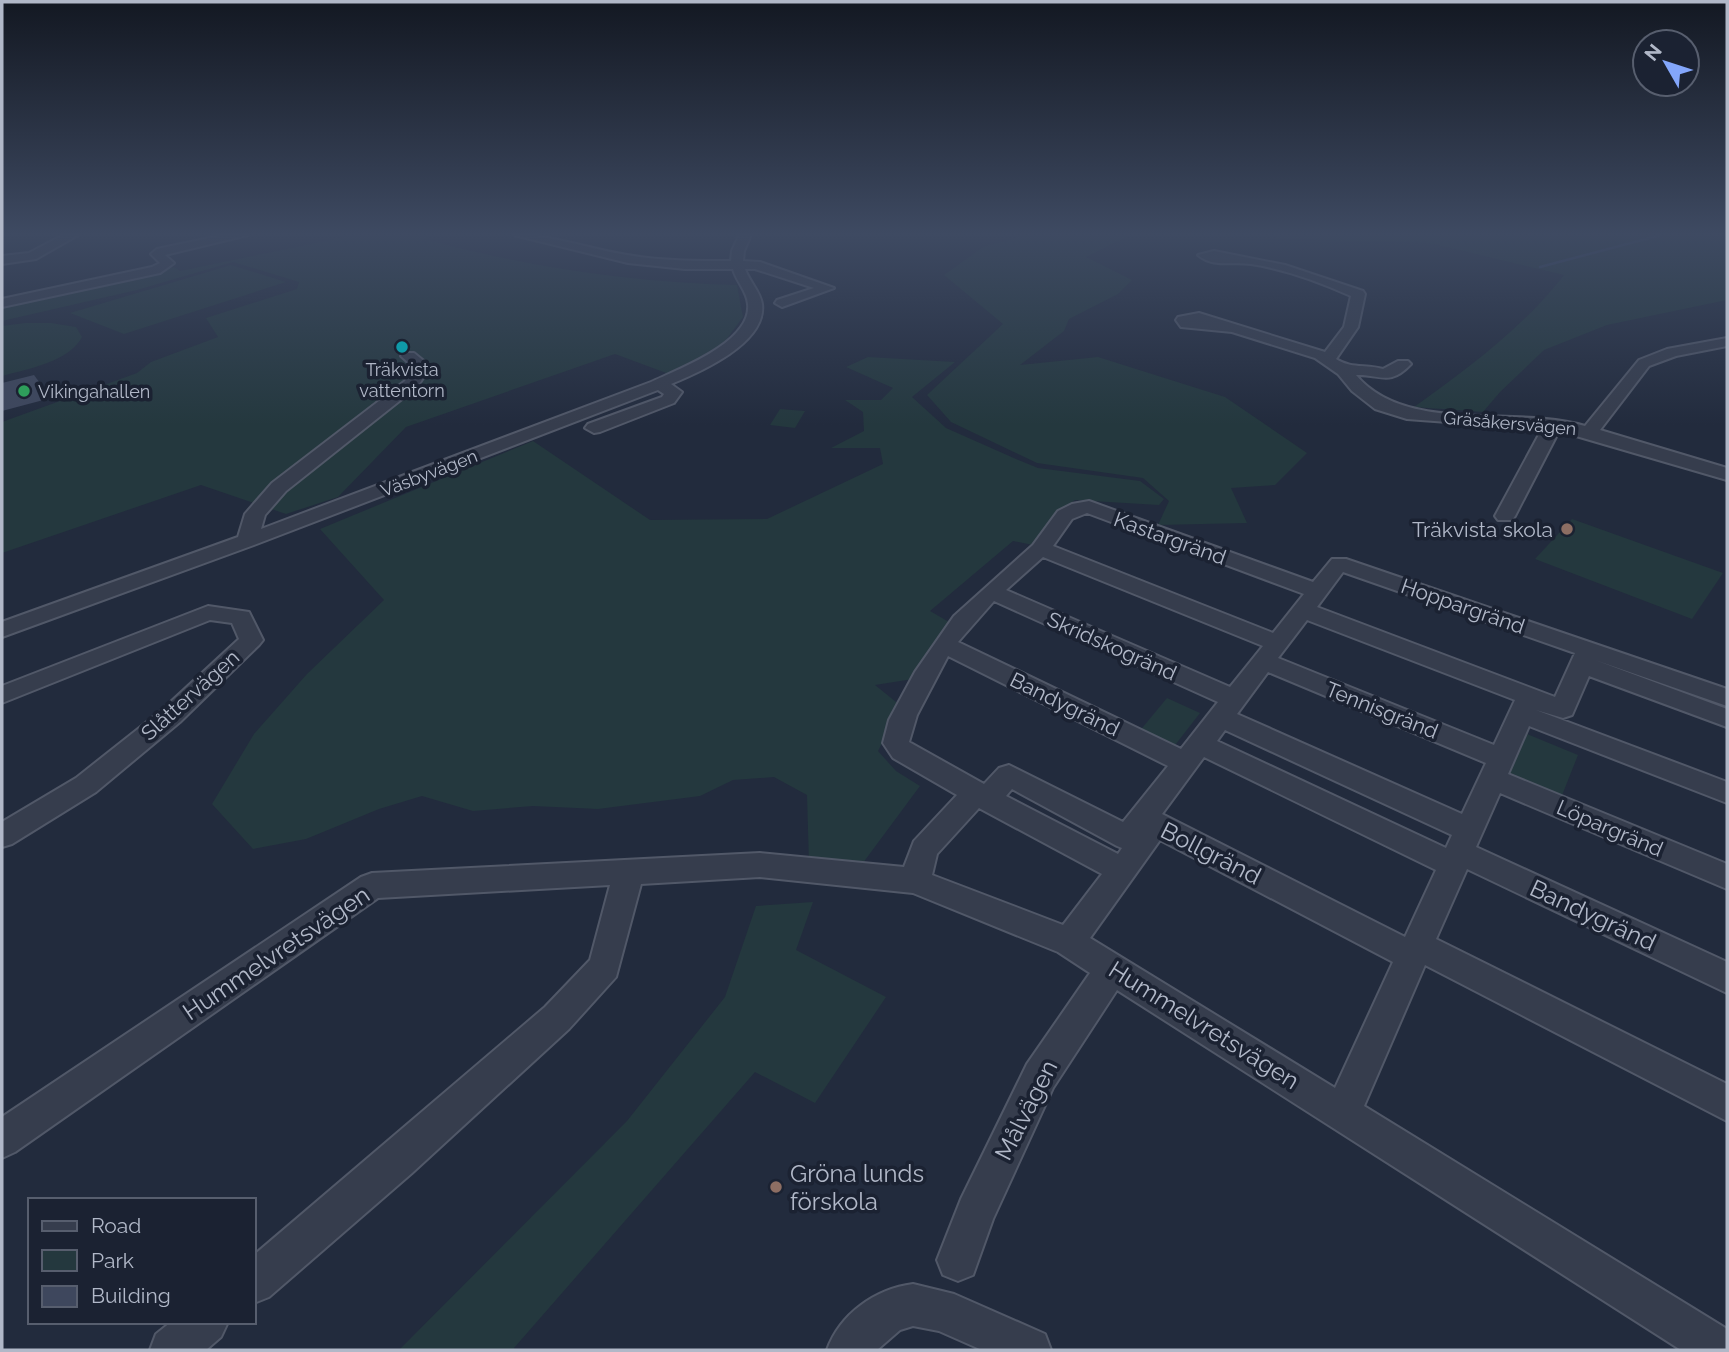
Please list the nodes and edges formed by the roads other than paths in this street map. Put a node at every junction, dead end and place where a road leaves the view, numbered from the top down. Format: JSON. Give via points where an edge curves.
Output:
{"nodes":[{"id":1,"x":27,"y":298,"type":"edge"},
{"id":2,"x":755,"y":298,"type":"edge"},
{"id":3,"x":797,"y":298,"type":"edge"},
{"id":4,"x":1357,"y":298,"type":"edge"},
{"id":5,"x":2,"y":303,"type":"edge"},
{"id":6,"x":782,"y":303,"type":"dead end"},
{"id":7,"x":1230,"y":328,"type":"dead end"},
{"id":8,"x":1727,"y":342,"type":"edge"},
{"id":9,"x":409,"y":356,"type":"dead end"},
{"id":10,"x":1327,"y":360,"type":"junction"},
{"id":11,"x":1403,"y":364,"type":"dead end"},
{"id":12,"x":1344,"y":370,"type":"junction"},
{"id":13,"x":658,"y":384,"type":"junction"},
{"id":14,"x":1554,"y":424,"type":"junction"},
{"id":15,"x":594,"y":428,"type":"dead end"},
{"id":16,"x":1589,"y":432,"type":"junction"},
{"id":17,"x":1727,"y":474,"type":"edge"},
{"id":18,"x":1505,"y":516,"type":"dead end"},
{"id":19,"x":247,"y":541,"type":"junction"},
{"id":20,"x":1041,"y":549,"type":"junction"},
{"id":21,"x":991,"y":592,"type":"junction"},
{"id":22,"x":1310,"y":601,"type":"junction"},
{"id":23,"x":2,"y":630,"type":"edge"},
{"id":24,"x":944,"y":645,"type":"junction"},
{"id":25,"x":1270,"y":652,"type":"junction"},
{"id":26,"x":1584,"y":657,"type":"junction"},
{"id":27,"x":2,"y":695,"type":"edge"},
{"id":28,"x":1727,"y":698,"type":"edge"},
{"id":29,"x":1526,"y":705,"type":"junction"},
{"id":30,"x":1227,"y":708,"type":"junction"},
{"id":31,"x":1727,"y":718,"type":"edge"},
{"id":32,"x":1193,"y":753,"type":"junction"},
{"id":33,"x":1497,"y":768,"type":"junction"},
{"id":34,"x":1727,"y":793,"type":"edge"},
{"id":35,"x":981,"y":796,"type":"junction"},
{"id":36,"x":1149,"y":822,"type":"junction"},
{"id":37,"x":2,"y":836,"type":"edge"},
{"id":38,"x":1460,"y":849,"type":"junction"},
{"id":39,"x":1122,"y":870,"type":"junction"},
{"id":40,"x":629,"y":872,"type":"junction"},
{"id":41,"x":1727,"y":877,"type":"edge"},
{"id":42,"x":915,"y":881,"type":"junction"},
{"id":43,"x":1069,"y":942,"type":"junction"},
{"id":44,"x":1415,"y":951,"type":"junction"},
{"id":45,"x":1112,"y":969,"type":"junction"},
{"id":46,"x":1727,"y":978,"type":"edge"},
{"id":47,"x":1727,"y":1103,"type":"edge"},
{"id":48,"x":1343,"y":1111,"type":"junction"},
{"id":49,"x":2,"y":1139,"type":"edge"},
{"id":50,"x":958,"y":1260,"type":"dead end"},
{"id":51,"x":256,"y":1280,"type":"edge"},
{"id":52,"x":204,"y":1324,"type":"edge"},
{"id":53,"x":172,"y":1350,"type":"edge"},
{"id":54,"x":849,"y":1350,"type":"edge"},
{"id":55,"x":1029,"y":1350,"type":"edge"},
{"id":56,"x":1721,"y":1350,"type":"edge"}],
"edges":[{"from":1,"to":5,"type":"street"},
{"from":2,"to":13,"type":"street","name":"Väsbyvägen","via":[[746,332],[711,359]]},
{"from":3,"to":6,"type":"street"},
{"from":4,"to":10,"type":"street","via":[[1351,327]]},
{"from":7,"to":10,"type":"street","name":"Gräsåkersvägen"},
{"from":8,"to":16,"type":"street","via":[[1672,352],[1644,363]]},
{"from":9,"to":19,"type":"street","via":[[419,372],[411,384],[279,487],[255,514]]},
{"from":10,"to":12,"type":"street","name":"Gräsåkersvägen"},
{"from":11,"to":12,"type":"street","name":"Gräsåkersvägen","via":[[1385,375]]},
{"from":12,"to":14,"type":"street","name":"Gräsåkersvägen","via":[[1357,388],[1381,405],[1413,415]]},
{"from":13,"to":15,"type":"street","via":[[674,392],[667,400]]},
{"from":13,"to":19,"type":"street","name":"Väsbyvägen"},
{"from":14,"to":16,"type":"street","name":"Gräsåkersvägen"},
{"from":14,"to":18,"type":"street"},
{"from":16,"to":17,"type":"street","name":"Gräsåkersvägen"},
{"from":19,"to":23,"type":"street","name":"Väsbyvägen"},
{"from":20,"to":21,"type":"street","name":"Kastargränd"},
{"from":20,"to":22,"type":"street","name":"Kastargränd","via":[[1068,511],[1089,508]]},
{"from":20,"to":25,"type":"street","name":"Tennisgränd"},
{"from":21,"to":24,"type":"street","name":"Kastargränd"},
{"from":21,"to":30,"type":"street","name":"Skridskogränd"},
{"from":22,"to":25,"type":"street"},
{"from":22,"to":26,"type":"street","name":"Hoppargränd","via":[[1339,563]]},
{"from":22,"to":29,"type":"street","name":"Kastargränd"},
{"from":24,"to":32,"type":"street","name":"Bandygränd"},
{"from":24,"to":35,"type":"street","via":[[896,732],[896,743],[902,751]]},
{"from":25,"to":30,"type":"street"},
{"from":25,"to":33,"type":"street","name":"Tennisgränd"},
{"from":26,"to":28,"type":"street","name":"Hoppargränd"},
{"from":26,"to":29,"type":"street","via":[[1563,709]]},
{"from":26,"to":31,"type":"street","name":"Hoppargränd"},
{"from":27,"to":37,"type":"street","name":"Slåttervägen","via":[[208,613],[241,617],[251,640],[171,716],[86,785]]},
{"from":29,"to":33,"type":"street"},
{"from":29,"to":34,"type":"street","name":"Kastargränd"},
{"from":30,"to":32,"type":"street"},
{"from":30,"to":38,"type":"street","name":"Bandygränd"},
{"from":32,"to":36,"type":"street"},
{"from":32,"to":38,"type":"street","name":"Bandygränd"},
{"from":33,"to":38,"type":"street"},
{"from":33,"to":41,"type":"street","name":"Löpargränd"},
{"from":35,"to":36,"type":"street","name":"Bollgränd","via":[[1009,775],[1127,838]]},
{"from":35,"to":39,"type":"street"},
{"from":35,"to":42,"type":"street","name":"Bollgränd","via":[[924,849]]},
{"from":36,"to":39,"type":"street"},
{"from":36,"to":44,"type":"street","name":"Bollgränd"},
{"from":38,"to":44,"type":"street"},
{"from":38,"to":46,"type":"street","name":"Bandygränd"},
{"from":39,"to":43,"type":"street"},
{"from":40,"to":42,"type":"street","name":"Hummelvretsvägen","via":[[760,865]]},
{"from":40,"to":49,"type":"street","name":"Hummelvretsvägen","via":[[372,886]]},
{"from":40,"to":51,"type":"street","via":[[604,967],[557,1018]]},
{"from":42,"to":43,"type":"street","name":"Hummelvretsvägen"},
{"from":43,"to":45,"type":"street","name":"Hummelvretsvägen"},
{"from":44,"to":47,"type":"street","name":"Bollgränd"},
{"from":44,"to":48,"type":"street"},
{"from":45,"to":48,"type":"street","name":"Hummelvretsvägen"},
{"from":45,"to":50,"type":"street","name":"Målvägen","via":[[1040,1076],[975,1213]]},
{"from":48,"to":56,"type":"street","name":"Hummelvretsvägen"},
{"from":52,"to":53,"type":"street"},
{"from":54,"to":55,"type":"street","via":[[883,1316],[912,1305],[939,1311]]}]}
